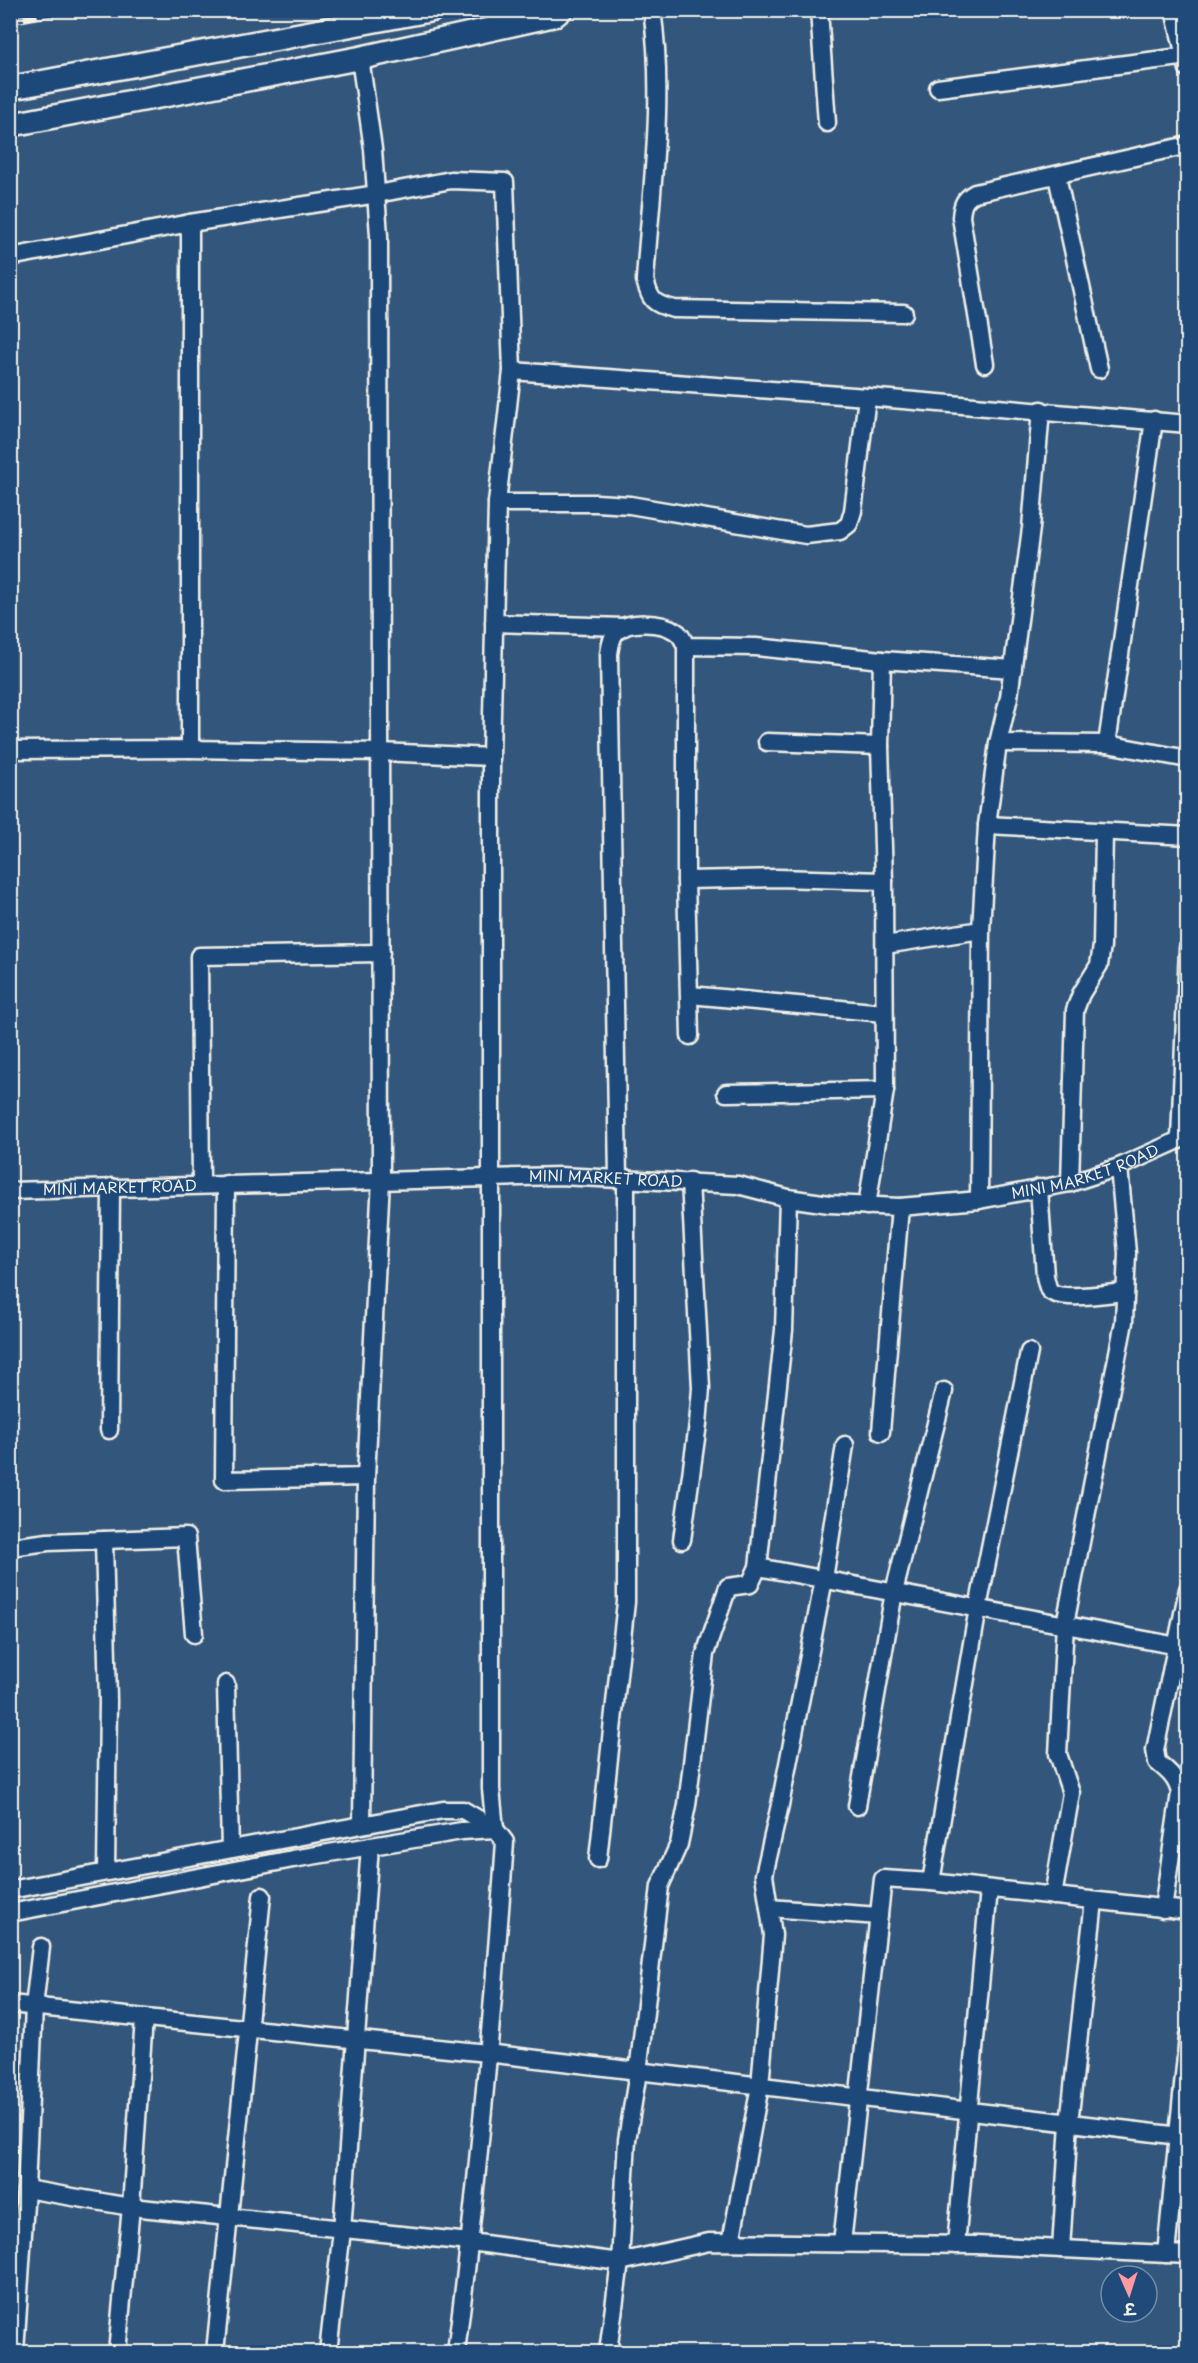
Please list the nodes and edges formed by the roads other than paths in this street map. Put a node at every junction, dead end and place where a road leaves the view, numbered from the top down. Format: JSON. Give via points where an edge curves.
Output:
{"nodes":[{"id":1,"x":432,"y":10,"type":"edge"},
{"id":2,"x":561,"y":10,"type":"edge"},
{"id":3,"x":652,"y":10,"type":"edge"},
{"id":4,"x":819,"y":10,"type":"edge"},
{"id":5,"x":1174,"y":10,"type":"edge"},
{"id":6,"x":360,"y":58,"type":"junction"},
{"id":7,"x":1187,"y":61,"type":"edge"},
{"id":8,"x":10,"y":88,"type":"edge"},
{"id":9,"x":938,"y":88,"type":"dead end"},
{"id":10,"x":827,"y":123,"type":"dead end"},
{"id":11,"x":10,"y":124,"type":"edge"},
{"id":12,"x":1188,"y":145,"type":"edge"},
{"id":13,"x":1058,"y":176,"type":"junction"},
{"id":14,"x":377,"y":194,"type":"junction"},
{"id":15,"x":190,"y":223,"type":"junction"},
{"id":16,"x":10,"y":257,"type":"edge"},
{"id":17,"x":904,"y":313,"type":"dead end"},
{"id":18,"x":986,"y":364,"type":"dead end"},
{"id":19,"x":1099,"y":369,"type":"dead end"},
{"id":20,"x":512,"y":371,"type":"junction"},
{"id":21,"x":867,"y":397,"type":"junction"},
{"id":22,"x":1041,"y":410,"type":"junction"},
{"id":23,"x":1154,"y":420,"type":"junction"},
{"id":24,"x":1188,"y":424,"type":"edge"},
{"id":25,"x":496,"y":503,"type":"junction"},
{"id":26,"x":494,"y":624,"type":"junction"},
{"id":27,"x":624,"y":627,"type":"junction"},
{"id":28,"x":686,"y":646,"type":"junction"},
{"id":29,"x":882,"y":660,"type":"junction"},
{"id":30,"x":1013,"y":669,"type":"junction"},
{"id":31,"x":767,"y":742,"type":"dead end"},
{"id":32,"x":998,"y":743,"type":"junction"},
{"id":33,"x":1107,"y":744,"type":"junction"},
{"id":34,"x":880,"y":746,"type":"junction"},
{"id":35,"x":190,"y":748,"type":"junction"},
{"id":36,"x":10,"y":750,"type":"edge"},
{"id":37,"x":380,"y":752,"type":"junction"},
{"id":38,"x":491,"y":758,"type":"junction"},
{"id":39,"x":1188,"y":759,"type":"edge"},
{"id":40,"x":987,"y":825,"type":"junction"},
{"id":41,"x":1104,"y":832,"type":"junction"},
{"id":42,"x":1188,"y":836,"type":"edge"},
{"id":43,"x":686,"y":880,"type":"junction"},
{"id":44,"x":885,"y":881,"type":"junction"},
{"id":45,"x":981,"y":930,"type":"junction"},
{"id":46,"x":885,"y":945,"type":"junction"},
{"id":47,"x":1188,"y":948,"type":"edge"},
{"id":48,"x":381,"y":953,"type":"junction"},
{"id":49,"x":690,"y":995,"type":"junction"},
{"id":50,"x":884,"y":1013,"type":"junction"},
{"id":51,"x":690,"y":1036,"type":"dead end"},
{"id":52,"x":885,"y":1090,"type":"junction"},
{"id":53,"x":726,"y":1093,"type":"dead end"},
{"id":54,"x":1184,"y":1137,"type":"edge"},
{"id":55,"x":1119,"y":1167,"type":"junction"},
{"id":56,"x":492,"y":1177,"type":"junction"},
{"id":57,"x":622,"y":1178,"type":"junction"},
{"id":58,"x":381,"y":1179,"type":"junction"},
{"id":59,"x":690,"y":1181,"type":"junction"},
{"id":60,"x":1070,"y":1183,"type":"junction"},
{"id":61,"x":201,"y":1184,"type":"junction"},
{"id":62,"x":226,"y":1184,"type":"junction"},
{"id":63,"x":111,"y":1187,"type":"junction"},
{"id":64,"x":1040,"y":1188,"type":"junction"},
{"id":65,"x":10,"y":1191,"type":"edge"},
{"id":66,"x":788,"y":1198,"type":"junction"},
{"id":67,"x":979,"y":1200,"type":"junction"},
{"id":68,"x":867,"y":1206,"type":"junction"},
{"id":69,"x":900,"y":1207,"type":"junction"},
{"id":70,"x":1125,"y":1292,"type":"junction"},
{"id":71,"x":1029,"y":1352,"type":"dead end"},
{"id":72,"x":944,"y":1391,"type":"dead end"},
{"id":73,"x":109,"y":1430,"type":"dead end"},
{"id":74,"x":881,"y":1432,"type":"dead end"},
{"id":75,"x":845,"y":1445,"type":"dead end"},
{"id":76,"x":366,"y":1478,"type":"junction"},
{"id":77,"x":104,"y":1540,"type":"junction"},
{"id":78,"x":682,"y":1540,"type":"dead end"},
{"id":79,"x":10,"y":1547,"type":"edge"},
{"id":80,"x":758,"y":1567,"type":"junction"},
{"id":81,"x":824,"y":1579,"type":"junction"},
{"id":82,"x":1188,"y":1589,"type":"edge"},
{"id":83,"x":894,"y":1592,"type":"junction"},
{"id":84,"x":978,"y":1608,"type":"junction"},
{"id":85,"x":1065,"y":1624,"type":"junction"},
{"id":86,"x":194,"y":1634,"type":"dead end"},
{"id":87,"x":1182,"y":1647,"type":"edge"},
{"id":88,"x":226,"y":1684,"type":"dead end"},
{"id":89,"x":856,"y":1806,"type":"dead end"},
{"id":90,"x":362,"y":1824,"type":"junction"},
{"id":91,"x":495,"y":1829,"type":"junction"},
{"id":92,"x":370,"y":1846,"type":"junction"},
{"id":93,"x":230,"y":1849,"type":"junction"},
{"id":94,"x":598,"y":1859,"type":"dead end"},
{"id":95,"x":106,"y":1872,"type":"junction"},
{"id":96,"x":931,"y":1882,"type":"junction"},
{"id":97,"x":989,"y":1889,"type":"junction"},
{"id":98,"x":10,"y":1890,"type":"edge"},
{"id":99,"x":262,"y":1896,"type":"dead end"},
{"id":100,"x":1053,"y":1896,"type":"junction"},
{"id":101,"x":1094,"y":1901,"type":"junction"},
{"id":102,"x":769,"y":1908,"type":"junction"},
{"id":103,"x":1163,"y":1909,"type":"junction"},
{"id":104,"x":1188,"y":1911,"type":"edge"},
{"id":105,"x":10,"y":1913,"type":"edge"},
{"id":106,"x":879,"y":1916,"type":"junction"},
{"id":107,"x":41,"y":1947,"type":"dead end"},
{"id":108,"x":10,"y":2004,"type":"edge"},
{"id":109,"x":34,"y":2007,"type":"junction"},
{"id":110,"x":144,"y":2018,"type":"junction"},
{"id":111,"x":247,"y":2028,"type":"junction"},
{"id":112,"x":1188,"y":2036,"type":"edge"},
{"id":113,"x":357,"y":2040,"type":"junction"},
{"id":114,"x":487,"y":2053,"type":"junction"},
{"id":115,"x":638,"y":2072,"type":"junction"},
{"id":116,"x":760,"y":2086,"type":"junction"},
{"id":117,"x":858,"y":2098,"type":"junction"},
{"id":118,"x":967,"y":2111,"type":"junction"},
{"id":119,"x":1069,"y":2123,"type":"junction"},
{"id":120,"x":1182,"y":2137,"type":"edge"},
{"id":121,"x":19,"y":2170,"type":"edge"},
{"id":122,"x":26,"y":2189,"type":"junction"},
{"id":123,"x":131,"y":2207,"type":"junction"},
{"id":124,"x":229,"y":2217,"type":"junction"},
{"id":125,"x":342,"y":2229,"type":"junction"},
{"id":126,"x":470,"y":2242,"type":"junction"},
{"id":127,"x":731,"y":2242,"type":"junction"},
{"id":128,"x":842,"y":2243,"type":"junction"},
{"id":129,"x":956,"y":2245,"type":"junction"},
{"id":130,"x":1061,"y":2249,"type":"junction"},
{"id":131,"x":1166,"y":2254,"type":"junction"},
{"id":132,"x":1188,"y":2255,"type":"edge"},
{"id":133,"x":620,"y":2262,"type":"junction"},
{"id":134,"x":15,"y":2352,"type":"edge"},
{"id":135,"x":117,"y":2352,"type":"edge"},
{"id":136,"x":215,"y":2352,"type":"edge"},
{"id":137,"x":328,"y":2352,"type":"edge"},
{"id":138,"x":456,"y":2352,"type":"edge"},
{"id":139,"x":608,"y":2352,"type":"edge"}],
"edges":[{"from":1,"to":8,"type":"street"},
{"from":2,"to":6,"type":"street","via":[[555,15]]},
{"from":3,"to":17,"type":"street","via":[[657,45],[645,280],[649,297],[674,309]]},
{"from":4,"to":10,"type":"street"},
{"from":5,"to":7,"type":"street"},
{"from":6,"to":11,"type":"street"},
{"from":6,"to":14,"type":"street"},
{"from":7,"to":9,"type":"street"},
{"from":12,"to":13,"type":"street"},
{"from":13,"to":18,"type":"street","via":[[975,193],[962,205]]},
{"from":13,"to":19,"type":"street"},
{"from":14,"to":15,"type":"street"},
{"from":14,"to":20,"type":"street","via":[[452,180],[505,182]]},
{"from":14,"to":37,"type":"street"},
{"from":15,"to":16,"type":"street"},
{"from":15,"to":35,"type":"street"},
{"from":20,"to":21,"type":"street"},
{"from":20,"to":25,"type":"street"},
{"from":21,"to":22,"type":"street"},
{"from":21,"to":25,"type":"street","via":[[853,511],[849,524],[840,531],[806,535],[630,505]]},
{"from":22,"to":23,"type":"street"},
{"from":22,"to":30,"type":"street"},
{"from":23,"to":24,"type":"street"},
{"from":23,"to":33,"type":"street"},
{"from":25,"to":26,"type":"street"},
{"from":26,"to":27,"type":"street"},
{"from":26,"to":38,"type":"street"},
{"from":27,"to":28,"type":"street","via":[[634,624],[674,630]]},
{"from":27,"to":57,"type":"street","via":[[612,639],[609,654]]},
{"from":28,"to":29,"type":"street","via":[[756,646]]},
{"from":28,"to":43,"type":"street"},
{"from":29,"to":30,"type":"street"},
{"from":29,"to":34,"type":"street"},
{"from":30,"to":32,"type":"street"},
{"from":31,"to":34,"type":"street"},
{"from":32,"to":33,"type":"street"},
{"from":32,"to":40,"type":"street"},
{"from":33,"to":39,"type":"street"},
{"from":34,"to":44,"type":"street"},
{"from":35,"to":36,"type":"street"},
{"from":35,"to":37,"type":"street"},
{"from":37,"to":38,"type":"street"},
{"from":37,"to":48,"type":"street"},
{"from":38,"to":56,"type":"street"},
{"from":40,"to":41,"type":"street"},
{"from":40,"to":45,"type":"street"},
{"from":41,"to":42,"type":"street"},
{"from":41,"to":60,"type":"street","via":[[1099,965],[1075,1011]]},
{"from":43,"to":44,"type":"street"},
{"from":43,"to":49,"type":"street"},
{"from":44,"to":46,"type":"street"},
{"from":45,"to":46,"type":"street"},
{"from":45,"to":67,"type":"street"},
{"from":46,"to":50,"type":"street"},
{"from":47,"to":54,"type":"street"},
{"from":48,"to":58,"type":"street"},
{"from":48,"to":61,"type":"street","via":[[199,956]]},
{"from":49,"to":50,"type":"street"},
{"from":49,"to":51,"type":"street"},
{"from":50,"to":52,"type":"street"},
{"from":52,"to":53,"type":"street"},
{"from":52,"to":68,"type":"street"},
{"from":54,"to":55,"type":"street","name":"MINI MARKET ROAD"},
{"from":55,"to":60,"type":"street","name":"MINI MARKET ROAD"},
{"from":55,"to":70,"type":"street","via":[[1127,1253]]},
{"from":56,"to":57,"type":"street","name":"MINI MARKET ROAD"},
{"from":56,"to":58,"type":"street","name":"MINI MARKET ROAD"},
{"from":56,"to":91,"type":"street","via":[[491,1789]]},
{"from":57,"to":59,"type":"street","name":"MINI MARKET ROAD"},
{"from":57,"to":94,"type":"street","via":[[627,1602]]},
{"from":58,"to":62,"type":"street","name":"MINI MARKET ROAD"},
{"from":58,"to":76,"type":"street"},
{"from":59,"to":66,"type":"street","name":"MINI MARKET ROAD","via":[[738,1185]]},
{"from":59,"to":78,"type":"street","via":[[701,1388]]},
{"from":60,"to":64,"type":"street","name":"MINI MARKET ROAD"},
{"from":61,"to":62,"type":"street","name":"MINI MARKET ROAD"},
{"from":61,"to":63,"type":"street","name":"MINI MARKET ROAD"},
{"from":62,"to":76,"type":"street","via":[[224,1480]]},
{"from":63,"to":65,"type":"street","name":"MINI MARKET ROAD"},
{"from":63,"to":73,"type":"street"},
{"from":64,"to":67,"type":"street","name":"MINI MARKET ROAD"},
{"from":64,"to":70,"type":"street","via":[[1048,1289],[1056,1295],[1071,1296]]},
{"from":66,"to":68,"type":"street","name":"MINI MARKET ROAD"},
{"from":66,"to":80,"type":"street","via":[[784,1330]]},
{"from":67,"to":69,"type":"street","name":"MINI MARKET ROAD"},
{"from":68,"to":69,"type":"street","name":"MINI MARKET ROAD"},
{"from":69,"to":74,"type":"street"},
{"from":70,"to":85,"type":"street","via":[[1113,1385]]},
{"from":71,"to":84,"type":"street"},
{"from":72,"to":83,"type":"street"},
{"from":75,"to":81,"type":"street"},
{"from":76,"to":90,"type":"street"},
{"from":77,"to":79,"type":"street"},
{"from":77,"to":86,"type":"street","via":[[186,1537]]},
{"from":77,"to":95,"type":"street","via":[[108,1701]]},
{"from":80,"to":81,"type":"street"},
{"from":80,"to":115,"type":"street","via":[[750,1584],[728,1587],[705,1654],[687,1805],[679,1844],[660,1886]]},
{"from":81,"to":83,"type":"street"},
{"from":81,"to":102,"type":"street","via":[[764,1875]]},
{"from":82,"to":87,"type":"street"},
{"from":83,"to":84,"type":"street"},
{"from":83,"to":89,"type":"street"},
{"from":84,"to":85,"type":"street"},
{"from":84,"to":96,"type":"street"},
{"from":85,"to":87,"type":"street"},
{"from":85,"to":100,"type":"street","via":[[1058,1754],[1071,1793]]},
{"from":87,"to":103,"type":"street","via":[[1155,1750],[1156,1762],[1178,1783],[1180,1792]]},
{"from":88,"to":93,"type":"street"},
{"from":90,"to":91,"type":"street","via":[[463,1810]]},
{"from":90,"to":93,"type":"street"},
{"from":91,"to":92,"type":"street"},
{"from":91,"to":114,"type":"street","via":[[505,1842]]},
{"from":92,"to":105,"type":"street"},
{"from":92,"to":113,"type":"street"},
{"from":93,"to":95,"type":"street"},
{"from":95,"to":98,"type":"street"},
{"from":96,"to":97,"type":"street"},
{"from":96,"to":106,"type":"street","via":[[883,1879]]},
{"from":97,"to":100,"type":"street"},
{"from":97,"to":118,"type":"street"},
{"from":99,"to":111,"type":"street"},
{"from":100,"to":101,"type":"street"},
{"from":101,"to":103,"type":"street"},
{"from":101,"to":119,"type":"street"},
{"from":102,"to":106,"type":"street"},
{"from":102,"to":116,"type":"street","via":[[773,1935]]},
{"from":103,"to":104,"type":"street"},
{"from":106,"to":117,"type":"street"},
{"from":107,"to":109,"type":"street"},
{"from":108,"to":109,"type":"street"},
{"from":109,"to":110,"type":"street"},
{"from":109,"to":121,"type":"street"},
{"from":110,"to":111,"type":"street"},
{"from":110,"to":123,"type":"street"},
{"from":111,"to":113,"type":"street"},
{"from":111,"to":124,"type":"street"},
{"from":112,"to":120,"type":"street"},
{"from":113,"to":114,"type":"street"},
{"from":113,"to":125,"type":"street"},
{"from":114,"to":115,"type":"street"},
{"from":114,"to":126,"type":"street"},
{"from":115,"to":116,"type":"street"},
{"from":115,"to":133,"type":"street","via":[[627,2140]]},
{"from":116,"to":117,"type":"street"},
{"from":116,"to":127,"type":"street"},
{"from":117,"to":118,"type":"street"},
{"from":117,"to":128,"type":"street"},
{"from":118,"to":119,"type":"street"},
{"from":118,"to":129,"type":"street"},
{"from":119,"to":120,"type":"street"},
{"from":119,"to":130,"type":"street"},
{"from":120,"to":131,"type":"street"},
{"from":121,"to":122,"type":"street"},
{"from":122,"to":123,"type":"street"},
{"from":122,"to":134,"type":"street"},
{"from":123,"to":124,"type":"street"},
{"from":123,"to":135,"type":"street"},
{"from":124,"to":125,"type":"street"},
{"from":124,"to":136,"type":"street"},
{"from":125,"to":126,"type":"street"},
{"from":125,"to":137,"type":"street"},
{"from":126,"to":133,"type":"street"},
{"from":126,"to":138,"type":"street"},
{"from":127,"to":128,"type":"street"},
{"from":127,"to":133,"type":"street","via":[[709,2242]]},
{"from":128,"to":129,"type":"street"},
{"from":129,"to":130,"type":"street"},
{"from":130,"to":131,"type":"street"},
{"from":131,"to":132,"type":"street"},
{"from":133,"to":139,"type":"street"}]}
